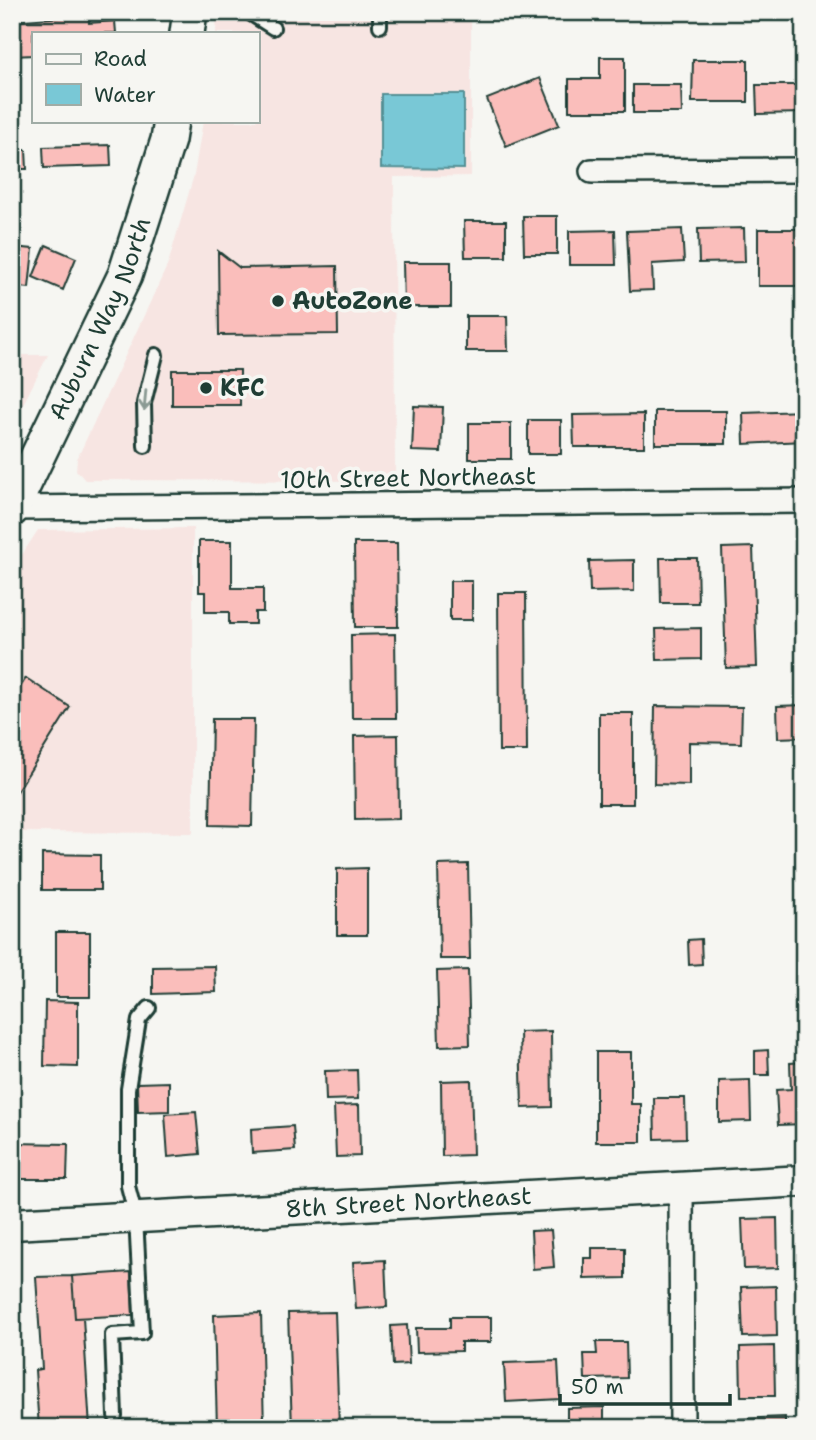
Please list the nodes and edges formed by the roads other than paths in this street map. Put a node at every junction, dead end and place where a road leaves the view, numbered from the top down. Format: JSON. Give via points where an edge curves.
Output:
{"nodes":[{"id":1,"x":190,"y":12,"type":"edge"},
{"id":2,"x":247,"y":12,"type":"edge"},
{"id":3,"x":380,"y":12,"type":"edge"},
{"id":4,"x":380,"y":26,"type":"dead end"},
{"id":5,"x":273,"y":28,"type":"dead end"},
{"id":6,"x":187,"y":32,"type":"edge"},
{"id":7,"x":171,"y":122,"type":"edge"},
{"id":8,"x":804,"y":170,"type":"edge"},
{"id":9,"x":592,"y":172,"type":"dead end"},
{"id":10,"x":156,"y":355,"type":"dead end"},
{"id":11,"x":145,"y":446,"type":"dead end"},
{"id":12,"x":804,"y":501,"type":"edge"},
{"id":13,"x":13,"y":508,"type":"edge"},
{"id":14,"x":149,"y":1008,"type":"dead end"},
{"id":15,"x":804,"y":1181,"type":"edge"},
{"id":16,"x":681,"y":1187,"type":"junction"},
{"id":17,"x":136,"y":1217,"type":"junction"},
{"id":18,"x":12,"y":1224,"type":"edge"},
{"id":19,"x":116,"y":1416,"type":"dead end"},
{"id":20,"x":682,"y":1428,"type":"edge"}],
"edges":[{"from":1,"to":6,"type":"main road"},
{"from":2,"to":5,"type":"lane"},
{"from":3,"to":4,"type":"lane"},
{"from":7,"to":13,"type":"main road","name":"Auburn Way North","via":[[125,275]]},
{"from":8,"to":9,"type":"street"},
{"from":10,"to":11,"type":"lane","one_way":true,"via":[[144,403]]},
{"from":12,"to":13,"type":"street","name":"10th Street Northeast"},
{"from":14,"to":17,"type":"lane","via":[[139,1020],[128,1089],[128,1186]]},
{"from":15,"to":16,"type":"street","name":"8th Street Northeast"},
{"from":16,"to":17,"type":"street","name":"8th Street Northeast"},
{"from":16,"to":20,"type":"street"},
{"from":17,"to":18,"type":"street","name":"8th Street Northeast"},
{"from":17,"to":19,"type":"lane","via":[[142,1333],[112,1335]]}]}
